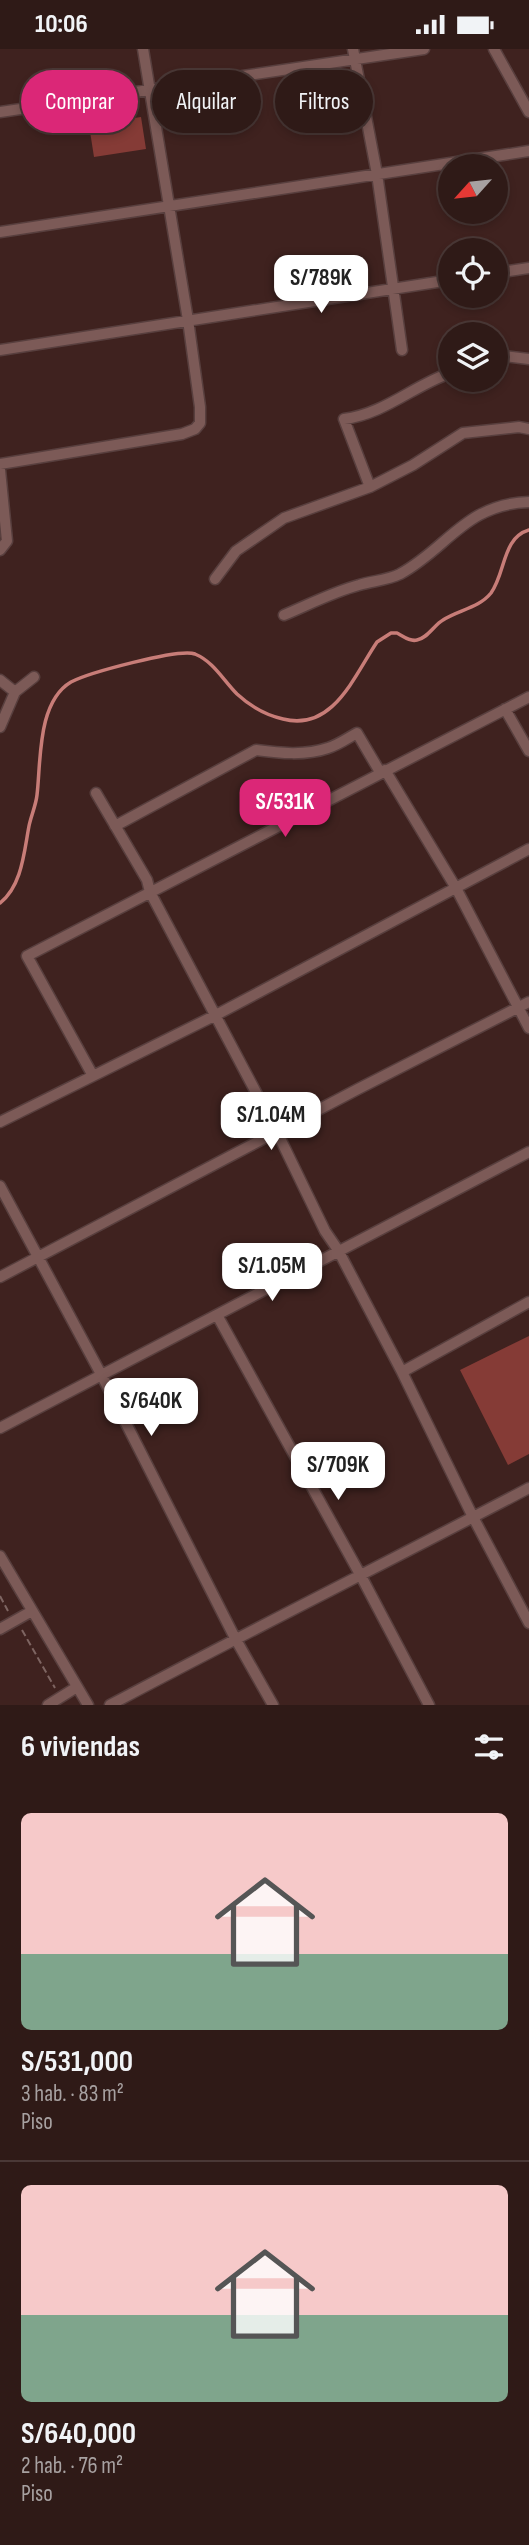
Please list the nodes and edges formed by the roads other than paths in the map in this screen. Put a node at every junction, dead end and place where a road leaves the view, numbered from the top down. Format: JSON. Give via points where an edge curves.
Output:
{"nodes":[{"id":1,"x":143,"y":49,"type":"edge"},
{"id":2,"x":424,"y":49,"type":"edge"},
{"id":3,"x":494,"y":49,"type":"edge"},
{"id":4,"x":354,"y":54,"type":"edge"},
{"id":5,"x":149,"y":89,"type":"junction"},
{"id":6,"x":0,"y":112,"type":"edge"},
{"id":7,"x":529,"y":112,"type":"edge"},
{"id":8,"x":529,"y":151,"type":"edge"},
{"id":9,"x":377,"y":174,"type":"junction"},
{"id":10,"x":169,"y":205,"type":"junction"},
{"id":11,"x":0,"y":232,"type":"edge"},
{"id":12,"x":529,"y":268,"type":"edge"},
{"id":13,"x":508,"y":271,"type":"edge"},
{"id":14,"x":438,"y":282,"type":"edge"},
{"id":15,"x":393,"y":289,"type":"junction"},
{"id":16,"x":188,"y":320,"type":"junction"},
{"id":17,"x":0,"y":350,"type":"edge"},
{"id":18,"x":401,"y":350,"type":"dead end"},
{"id":19,"x":508,"y":357,"type":"edge"},
{"id":20,"x":529,"y":359,"type":"edge"},
{"id":21,"x":438,"y":377,"type":"edge"},
{"id":22,"x":529,"y":429,"type":"edge"},
{"id":23,"x":0,"y":464,"type":"edge"},
{"id":24,"x":0,"y":470,"type":"edge"},
{"id":25,"x":370,"y":487,"type":"junction"},
{"id":26,"x":529,"y":502,"type":"edge"},
{"id":27,"x":4,"y":543,"type":"edge"},
{"id":28,"x":0,"y":550,"type":"edge"},
{"id":29,"x":215,"y":579,"type":"dead end"},
{"id":30,"x":284,"y":615,"type":"dead end"},
{"id":31,"x":34,"y":677,"type":"dead end"},
{"id":32,"x":0,"y":680,"type":"edge"},
{"id":33,"x":15,"y":692,"type":"junction"},
{"id":34,"x":529,"y":697,"type":"edge"},
{"id":35,"x":505,"y":709,"type":"junction"},
{"id":36,"x":0,"y":727,"type":"edge"},
{"id":37,"x":529,"y":751,"type":"edge"},
{"id":38,"x":382,"y":771,"type":"junction"},
{"id":39,"x":96,"y":793,"type":"dead end"},
{"id":40,"x":115,"y":826,"type":"junction"},
{"id":41,"x":529,"y":849,"type":"edge"},
{"id":42,"x":456,"y":888,"type":"junction"},
{"id":43,"x":150,"y":891,"type":"junction"},
{"id":44,"x":529,"y":1002,"type":"edge"},
{"id":45,"x":519,"y":1007,"type":"junction"},
{"id":46,"x":216,"y":1015,"type":"junction"},
{"id":47,"x":529,"y":1028,"type":"edge"},
{"id":48,"x":92,"y":1075,"type":"junction"},
{"id":49,"x":0,"y":1122,"type":"edge"},
{"id":50,"x":277,"y":1132,"type":"junction"},
{"id":51,"x":529,"y":1152,"type":"edge"},
{"id":52,"x":0,"y":1186,"type":"edge"},
{"id":53,"x":338,"y":1250,"type":"junction"},
{"id":54,"x":38,"y":1257,"type":"junction"},
{"id":55,"x":0,"y":1277,"type":"edge"},
{"id":56,"x":529,"y":1302,"type":"edge"},
{"id":57,"x":217,"y":1315,"type":"junction"},
{"id":58,"x":402,"y":1372,"type":"junction"},
{"id":59,"x":102,"y":1375,"type":"junction"},
{"id":60,"x":0,"y":1428,"type":"edge"},
{"id":61,"x":529,"y":1488,"type":"edge"},
{"id":62,"x":473,"y":1517,"type":"junction"},
{"id":63,"x":0,"y":1556,"type":"edge"},
{"id":64,"x":361,"y":1576,"type":"junction"},
{"id":65,"x":32,"y":1611,"type":"junction"},
{"id":66,"x":529,"y":1623,"type":"edge"},
{"id":67,"x":0,"y":1629,"type":"edge"},
{"id":68,"x":235,"y":1638,"type":"junction"},
{"id":69,"x":77,"y":1687,"type":"junction"},
{"id":70,"x":48,"y":1705,"type":"edge"},
{"id":71,"x":88,"y":1705,"type":"edge"},
{"id":72,"x":110,"y":1705,"type":"edge"},
{"id":73,"x":273,"y":1705,"type":"edge"},
{"id":74,"x":429,"y":1705,"type":"edge"}],
"edges":[{"from":1,"to":5,"type":"street"},
{"from":2,"to":4,"type":"street"},
{"from":3,"to":7,"type":"street"},
{"from":4,"to":5,"type":"street"},
{"from":4,"to":9,"type":"street"},
{"from":5,"to":6,"type":"street"},
{"from":5,"to":10,"type":"street"},
{"from":8,"to":9,"type":"street"},
{"from":9,"to":10,"type":"street"},
{"from":9,"to":15,"type":"street"},
{"from":10,"to":11,"type":"street"},
{"from":10,"to":16,"type":"street"},
{"from":12,"to":13,"type":"street"},
{"from":14,"to":15,"type":"street"},
{"from":15,"to":16,"type":"street"},
{"from":15,"to":18,"type":"street"},
{"from":16,"to":17,"type":"street"},
{"from":16,"to":23,"type":"street","via":[[200,407],[200,423],[195,429]]},
{"from":19,"to":20,"type":"street"},
{"from":21,"to":25,"type":"street","via":[[376,411],[344,419]]},
{"from":22,"to":25,"type":"street","via":[[463,433]]},
{"from":24,"to":27,"type":"street"},
{"from":25,"to":29,"type":"street","via":[[277,522],[236,551]]},
{"from":26,"to":30,"type":"street","via":[[486,511],[399,575],[357,585]]},
{"from":27,"to":28,"type":"street"},
{"from":31,"to":33,"type":"street"},
{"from":32,"to":33,"type":"street"},
{"from":33,"to":36,"type":"street"},
{"from":34,"to":35,"type":"street"},
{"from":35,"to":37,"type":"street"},
{"from":35,"to":38,"type":"street"},
{"from":38,"to":40,"type":"street","via":[[357,733],[310,752],[256,750]]},
{"from":38,"to":42,"type":"street"},
{"from":38,"to":43,"type":"street"},
{"from":39,"to":40,"type":"street"},
{"from":40,"to":43,"type":"street"},
{"from":41,"to":42,"type":"street"},
{"from":42,"to":45,"type":"street"},
{"from":42,"to":46,"type":"street"},
{"from":43,"to":46,"type":"street"},
{"from":43,"to":48,"type":"street","via":[[27,955]]},
{"from":44,"to":45,"type":"street"},
{"from":45,"to":47,"type":"street"},
{"from":45,"to":50,"type":"street"},
{"from":46,"to":48,"type":"street"},
{"from":46,"to":50,"type":"street"},
{"from":48,"to":49,"type":"street"},
{"from":50,"to":53,"type":"street"},
{"from":50,"to":54,"type":"street"},
{"from":51,"to":53,"type":"street"},
{"from":52,"to":54,"type":"street"},
{"from":53,"to":57,"type":"street"},
{"from":53,"to":58,"type":"street"},
{"from":54,"to":55,"type":"street"},
{"from":54,"to":59,"type":"street"},
{"from":56,"to":58,"type":"street"},
{"from":57,"to":59,"type":"street"},
{"from":57,"to":64,"type":"street"},
{"from":58,"to":62,"type":"street"},
{"from":59,"to":60,"type":"street"},
{"from":59,"to":68,"type":"street"},
{"from":61,"to":62,"type":"street"},
{"from":62,"to":64,"type":"street"},
{"from":62,"to":66,"type":"street"},
{"from":63,"to":65,"type":"street"},
{"from":64,"to":68,"type":"street"},
{"from":64,"to":74,"type":"street"},
{"from":65,"to":67,"type":"street"},
{"from":65,"to":69,"type":"street"},
{"from":68,"to":72,"type":"street"},
{"from":68,"to":73,"type":"street"},
{"from":69,"to":70,"type":"street"},
{"from":69,"to":71,"type":"street"}]}
